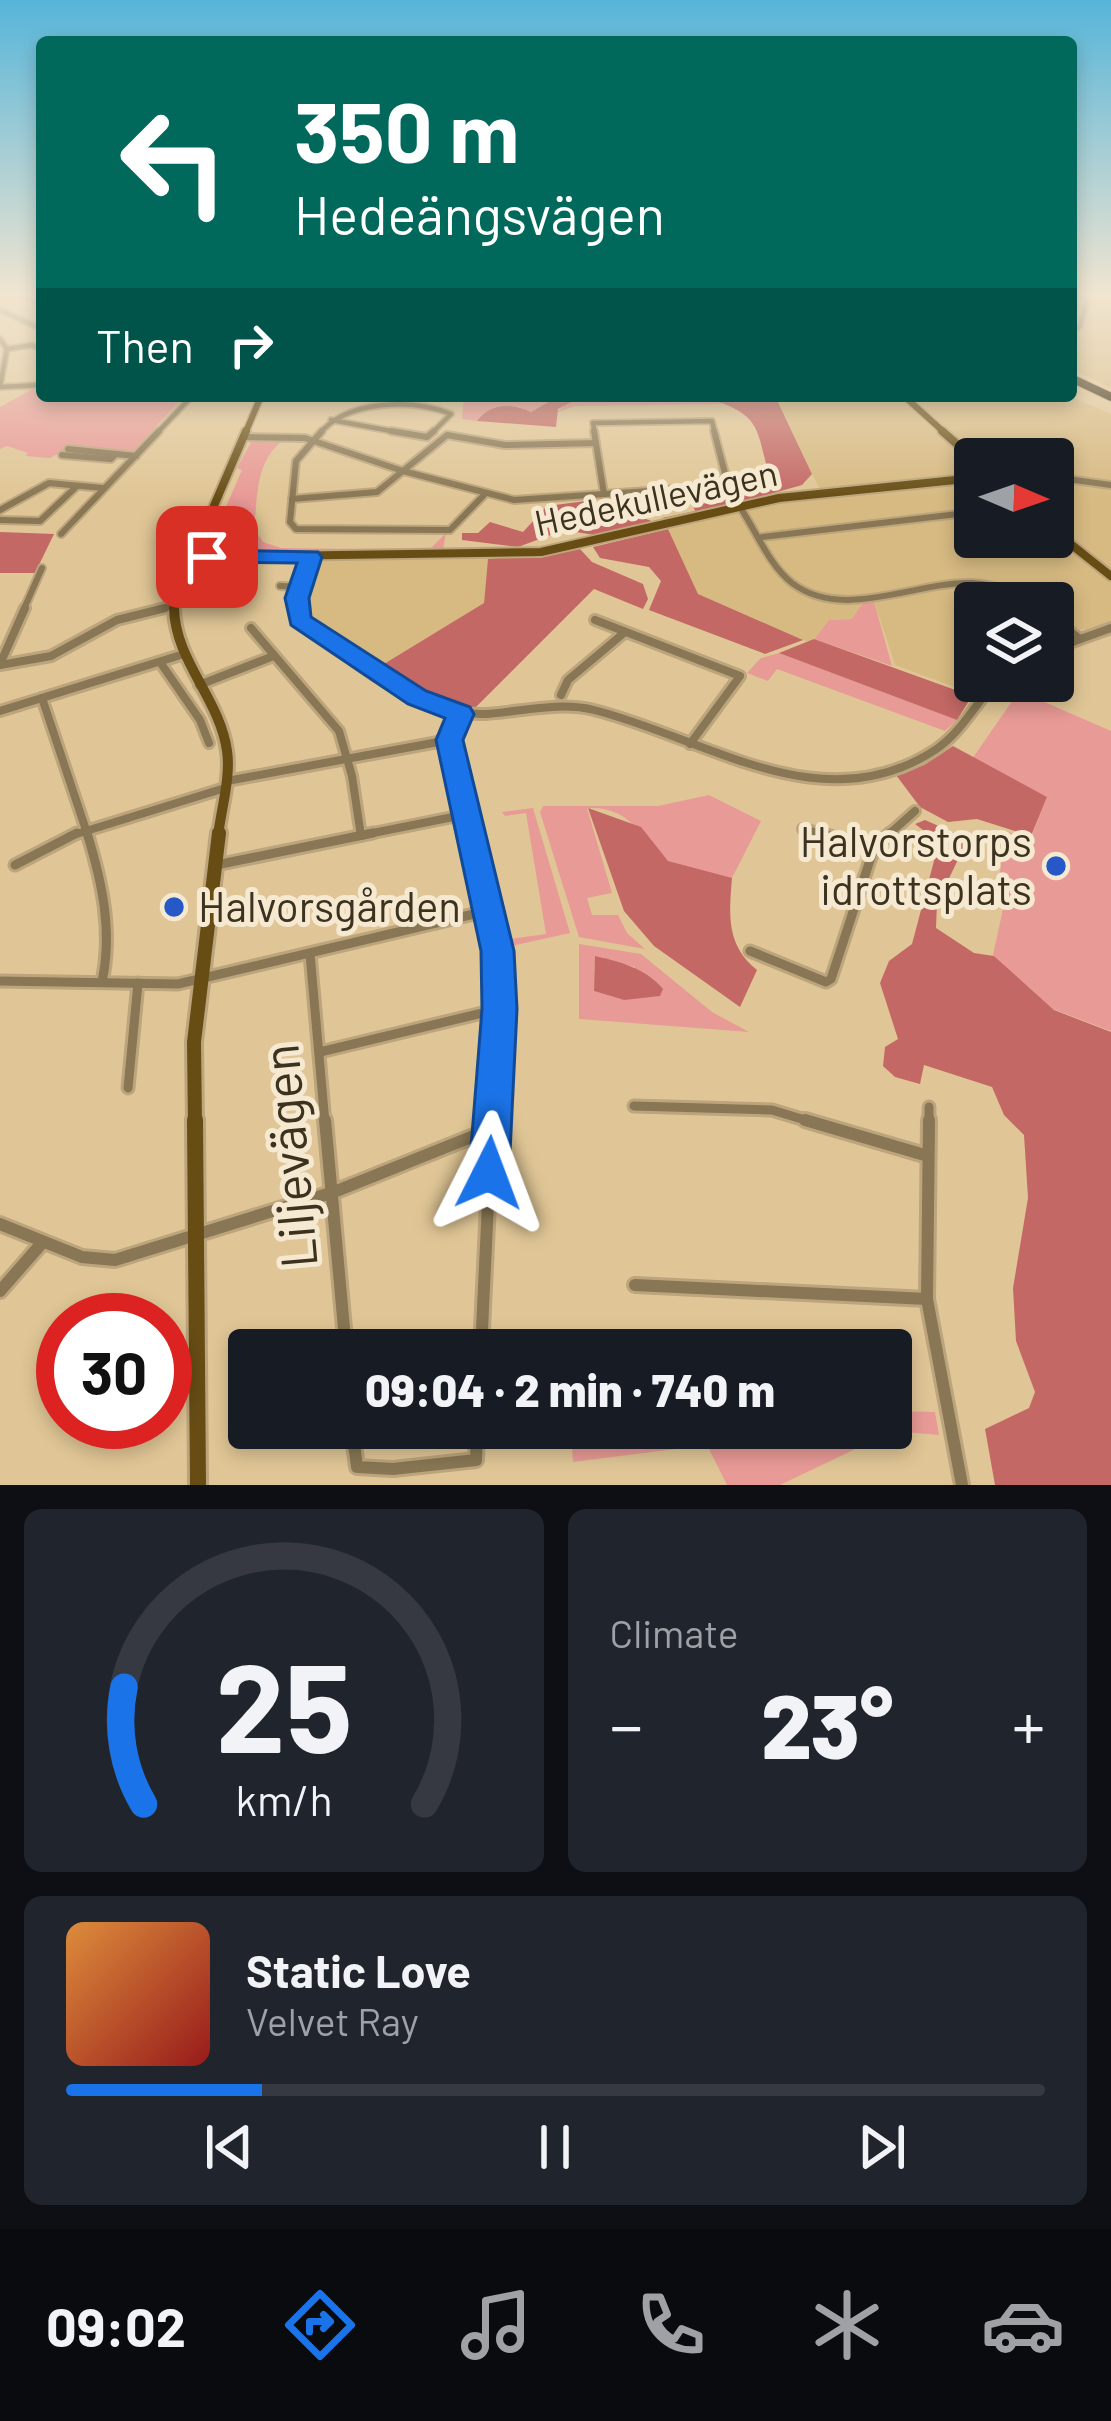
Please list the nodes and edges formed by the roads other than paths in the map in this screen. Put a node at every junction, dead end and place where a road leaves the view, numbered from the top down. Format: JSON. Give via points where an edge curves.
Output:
{"nodes":[{"id":1,"x":2,"y":367,"type":"edge"},
{"id":2,"x":1077,"y":379,"type":"edge"},
{"id":3,"x":36,"y":385,"type":"edge"},
{"id":4,"x":0,"y":387,"type":"edge"},
{"id":5,"x":1111,"y":395,"type":"edge"},
{"id":6,"x":186,"y":402,"type":"edge"},
{"id":7,"x":259,"y":402,"type":"edge"},
{"id":8,"x":911,"y":402,"type":"edge"},
{"id":9,"x":331,"y":421,"type":"junction"},
{"id":10,"x":243,"y":436,"type":"junction"},
{"id":11,"x":317,"y":441,"type":"junction"},
{"id":12,"x":954,"y":441,"type":"edge"},
{"id":13,"x":596,"y":443,"type":"junction"},
{"id":14,"x":65,"y":452,"type":"dead end"},
{"id":15,"x":136,"y":456,"type":"junction"},
{"id":16,"x":403,"y":471,"type":"junction"},
{"id":17,"x":954,"y":480,"type":"edge"},
{"id":18,"x":1074,"y":480,"type":"edge"},
{"id":19,"x":78,"y":485,"type":"junction"},
{"id":20,"x":1111,"y":485,"type":"edge"},
{"id":21,"x":105,"y":488,"type":"junction"},
{"id":22,"x":485,"y":494,"type":"junction"},
{"id":23,"x":604,"y":495,"type":"junction"},
{"id":24,"x":292,"y":499,"type":"junction"},
{"id":25,"x":740,"y":507,"type":"junction"},
{"id":26,"x":0,"y":510,"type":"edge"},
{"id":27,"x":954,"y":514,"type":"edge"},
{"id":28,"x":0,"y":520,"type":"edge"},
{"id":29,"x":450,"y":530,"type":"junction"},
{"id":30,"x":62,"y":534,"type":"dead end"},
{"id":31,"x":761,"y":537,"type":"junction"},
{"id":32,"x":1074,"y":547,"type":"edge"},
{"id":33,"x":446,"y":556,"type":"junction"},
{"id":34,"x":196,"y":557,"type":"junction"},
{"id":35,"x":310,"y":557,"type":"junction"},
{"id":36,"x":42,"y":568,"type":"dead end"},
{"id":37,"x":1111,"y":576,"type":"edge"},
{"id":38,"x":954,"y":584,"type":"edge"},
{"id":39,"x":280,"y":586,"type":"dead end"},
{"id":40,"x":301,"y":586,"type":"junction"},
{"id":41,"x":172,"y":606,"type":"junction"},
{"id":42,"x":595,"y":620,"type":"dead end"},
{"id":43,"x":250,"y":628,"type":"dead end"},
{"id":44,"x":1111,"y":628,"type":"edge"},
{"id":45,"x":625,"y":632,"type":"junction"},
{"id":46,"x":1074,"y":635,"type":"edge"},
{"id":47,"x":1080,"y":639,"type":"junction"},
{"id":48,"x":1074,"y":641,"type":"edge"},
{"id":49,"x":184,"y":654,"type":"junction"},
{"id":50,"x":271,"y":657,"type":"junction"},
{"id":51,"x":160,"y":662,"type":"junction"},
{"id":52,"x":1,"y":666,"type":"edge"},
{"id":53,"x":199,"y":685,"type":"junction"},
{"id":54,"x":561,"y":695,"type":"dead end"},
{"id":55,"x":42,"y":698,"type":"junction"},
{"id":56,"x":978,"y":702,"type":"edge"},
{"id":57,"x":0,"y":711,"type":"edge"},
{"id":58,"x":460,"y":714,"type":"junction"},
{"id":59,"x":449,"y":740,"type":"junction"},
{"id":60,"x":209,"y":743,"type":"dead end"},
{"id":61,"x":690,"y":744,"type":"junction"},
{"id":62,"x":348,"y":759,"type":"junction"},
{"id":63,"x":225,"y":785,"type":"junction"},
{"id":64,"x":915,"y":811,"type":"dead end"},
{"id":65,"x":468,"y":814,"type":"junction"},
{"id":66,"x":803,"y":829,"type":"dead end"},
{"id":67,"x":89,"y":831,"type":"junction"},
{"id":68,"x":361,"y":836,"type":"junction"},
{"id":69,"x":874,"y":848,"type":"junction"},
{"id":70,"x":15,"y":865,"type":"dead end"},
{"id":71,"x":215,"y":865,"type":"junction"},
{"id":72,"x":491,"y":910,"type":"junction"},
{"id":73,"x":750,"y":951,"type":"dead end"},
{"id":74,"x":310,"y":955,"type":"junction"},
{"id":75,"x":0,"y":981,"type":"edge"},
{"id":76,"x":199,"y":981,"type":"junction"},
{"id":77,"x":102,"y":982,"type":"junction"},
{"id":78,"x":138,"y":983,"type":"junction"},
{"id":79,"x":500,"y":1009,"type":"junction"},
{"id":80,"x":320,"y":1052,"type":"junction"},
{"id":81,"x":128,"y":1088,"type":"dead end"},
{"id":82,"x":634,"y":1106,"type":"dead end"},
{"id":83,"x":929,"y":1107,"type":"dead end"},
{"id":84,"x":491,"y":1129,"type":"junction"},
{"id":85,"x":928,"y":1156,"type":"junction"},
{"id":86,"x":334,"y":1192,"type":"junction"},
{"id":87,"x":0,"y":1224,"type":"edge"},
{"id":88,"x":195,"y":1235,"type":"junction"},
{"id":89,"x":43,"y":1242,"type":"junction"},
{"id":90,"x":635,"y":1285,"type":"dead end"},
{"id":91,"x":0,"y":1291,"type":"edge"},
{"id":92,"x":926,"y":1300,"type":"junction"},
{"id":93,"x":344,"y":1329,"type":"edge"},
{"id":94,"x":482,"y":1329,"type":"edge"},
{"id":95,"x":353,"y":1449,"type":"edge"},
{"id":96,"x":476,"y":1449,"type":"edge"},
{"id":97,"x":198,"y":1485,"type":"edge"},
{"id":98,"x":962,"y":1485,"type":"edge"}],
"edges":[{"from":1,"to":4,"type":"street"},
{"from":2,"to":5,"type":"highway"},
{"from":3,"to":4,"type":"street"},
{"from":6,"to":15,"type":"street"},
{"from":7,"to":10,"type":"street"},
{"from":8,"to":12,"type":"street"},
{"from":9,"to":9,"type":"street","via":[[364,408],[451,414],[427,436]]},
{"from":9,"to":11,"type":"street"},
{"from":10,"to":11,"type":"street"},
{"from":10,"to":34,"type":"street"},
{"from":11,"to":16,"type":"street"},
{"from":11,"to":24,"type":"street","via":[[296,461]]},
{"from":13,"to":16,"type":"street","via":[[505,445],[447,435]]},
{"from":13,"to":23,"type":"street"},
{"from":13,"to":23,"type":"street","via":[[598,421],[711,420],[728,482]]},
{"from":14,"to":15,"type":"street"},
{"from":15,"to":21,"type":"street"},
{"from":16,"to":22,"type":"street"},
{"from":16,"to":24,"type":"street","via":[[377,492]]},
{"from":17,"to":25,"type":"street","name":"Hedekullevägen"},
{"from":18,"to":20,"type":"street"},
{"from":19,"to":21,"type":"street"},
{"from":19,"to":26,"type":"street","via":[[49,483]]},
{"from":19,"to":28,"type":"street","via":[[40,521]]},
{"from":21,"to":30,"type":"street"},
{"from":22,"to":23,"type":"street"},
{"from":22,"to":29,"type":"street"},
{"from":24,"to":29,"type":"street","via":[[296,529]]},
{"from":25,"to":31,"type":"street"},
{"from":25,"to":33,"type":"street","name":"Hedekullevägen","via":[[582,546]]},
{"from":27,"to":31,"type":"street"},
{"from":29,"to":33,"type":"street"},
{"from":31,"to":38,"type":"street","via":[[793,584],[826,598]]},
{"from":32,"to":37,"type":"street"},
{"from":33,"to":35,"type":"street","name":"Hedekullevägen"},
{"from":34,"to":35,"type":"street","name":"Hedekullevägen"},
{"from":34,"to":41,"type":"street"},
{"from":35,"to":40,"type":"street"},
{"from":36,"to":52,"type":"street"},
{"from":39,"to":40,"type":"street"},
{"from":40,"to":58,"type":"street","via":[[300,620],[417,698]]},
{"from":41,"to":49,"type":"street"},
{"from":41,"to":52,"type":"street","via":[[125,617],[40,659]]},
{"from":42,"to":45,"type":"street"},
{"from":43,"to":50,"type":"street"},
{"from":44,"to":47,"type":"street"},
{"from":45,"to":54,"type":"street"},
{"from":45,"to":61,"type":"street","via":[[740,676]]},
{"from":46,"to":47,"type":"street"},
{"from":47,"to":48,"type":"street"},
{"from":49,"to":51,"type":"street"},
{"from":49,"to":53,"type":"street"},
{"from":50,"to":53,"type":"street"},
{"from":50,"to":62,"type":"street","via":[[333,721]]},
{"from":51,"to":55,"type":"street"},
{"from":51,"to":60,"type":"street"},
{"from":53,"to":63,"type":"street","via":[[227,743]]},
{"from":55,"to":57,"type":"street"},
{"from":55,"to":67,"type":"street"},
{"from":56,"to":61,"type":"street","via":[[940,746],[875,774],[771,772]]},
{"from":58,"to":59,"type":"street"},
{"from":58,"to":61,"type":"street","via":[[577,706]]},
{"from":59,"to":62,"type":"street"},
{"from":59,"to":65,"type":"street"},
{"from":62,"to":63,"type":"street"},
{"from":62,"to":68,"type":"street"},
{"from":63,"to":67,"type":"street"},
{"from":63,"to":71,"type":"street"},
{"from":64,"to":69,"type":"street"},
{"from":65,"to":68,"type":"street"},
{"from":65,"to":72,"type":"street"},
{"from":66,"to":69,"type":"street"},
{"from":67,"to":70,"type":"street"},
{"from":67,"to":77,"type":"street","via":[[111,961]]},
{"from":68,"to":71,"type":"street"},
{"from":69,"to":73,"type":"street","via":[[831,979]]},
{"from":71,"to":76,"type":"street"},
{"from":72,"to":74,"type":"street"},
{"from":72,"to":79,"type":"street"},
{"from":74,"to":76,"type":"street"},
{"from":74,"to":80,"type":"street","name":"Liljevägen"},
{"from":75,"to":77,"type":"street"},
{"from":76,"to":78,"type":"street"},
{"from":76,"to":88,"type":"street"},
{"from":77,"to":78,"type":"street"},
{"from":78,"to":81,"type":"street"},
{"from":79,"to":80,"type":"street"},
{"from":79,"to":84,"type":"street"},
{"from":80,"to":86,"type":"street","name":"Liljevägen"},
{"from":82,"to":85,"type":"street","via":[[772,1110]]},
{"from":83,"to":85,"type":"street"},
{"from":84,"to":86,"type":"street"},
{"from":84,"to":94,"type":"street"},
{"from":85,"to":92,"type":"street"},
{"from":86,"to":88,"type":"street"},
{"from":86,"to":93,"type":"street","name":"Liljevägen"},
{"from":87,"to":89,"type":"street"},
{"from":88,"to":89,"type":"street","via":[[100,1262]]},
{"from":88,"to":97,"type":"street"},
{"from":89,"to":91,"type":"street"},
{"from":90,"to":92,"type":"street"},
{"from":92,"to":98,"type":"street"},
{"from":95,"to":96,"type":"street","via":[[360,1468],[476,1460]]}]}
